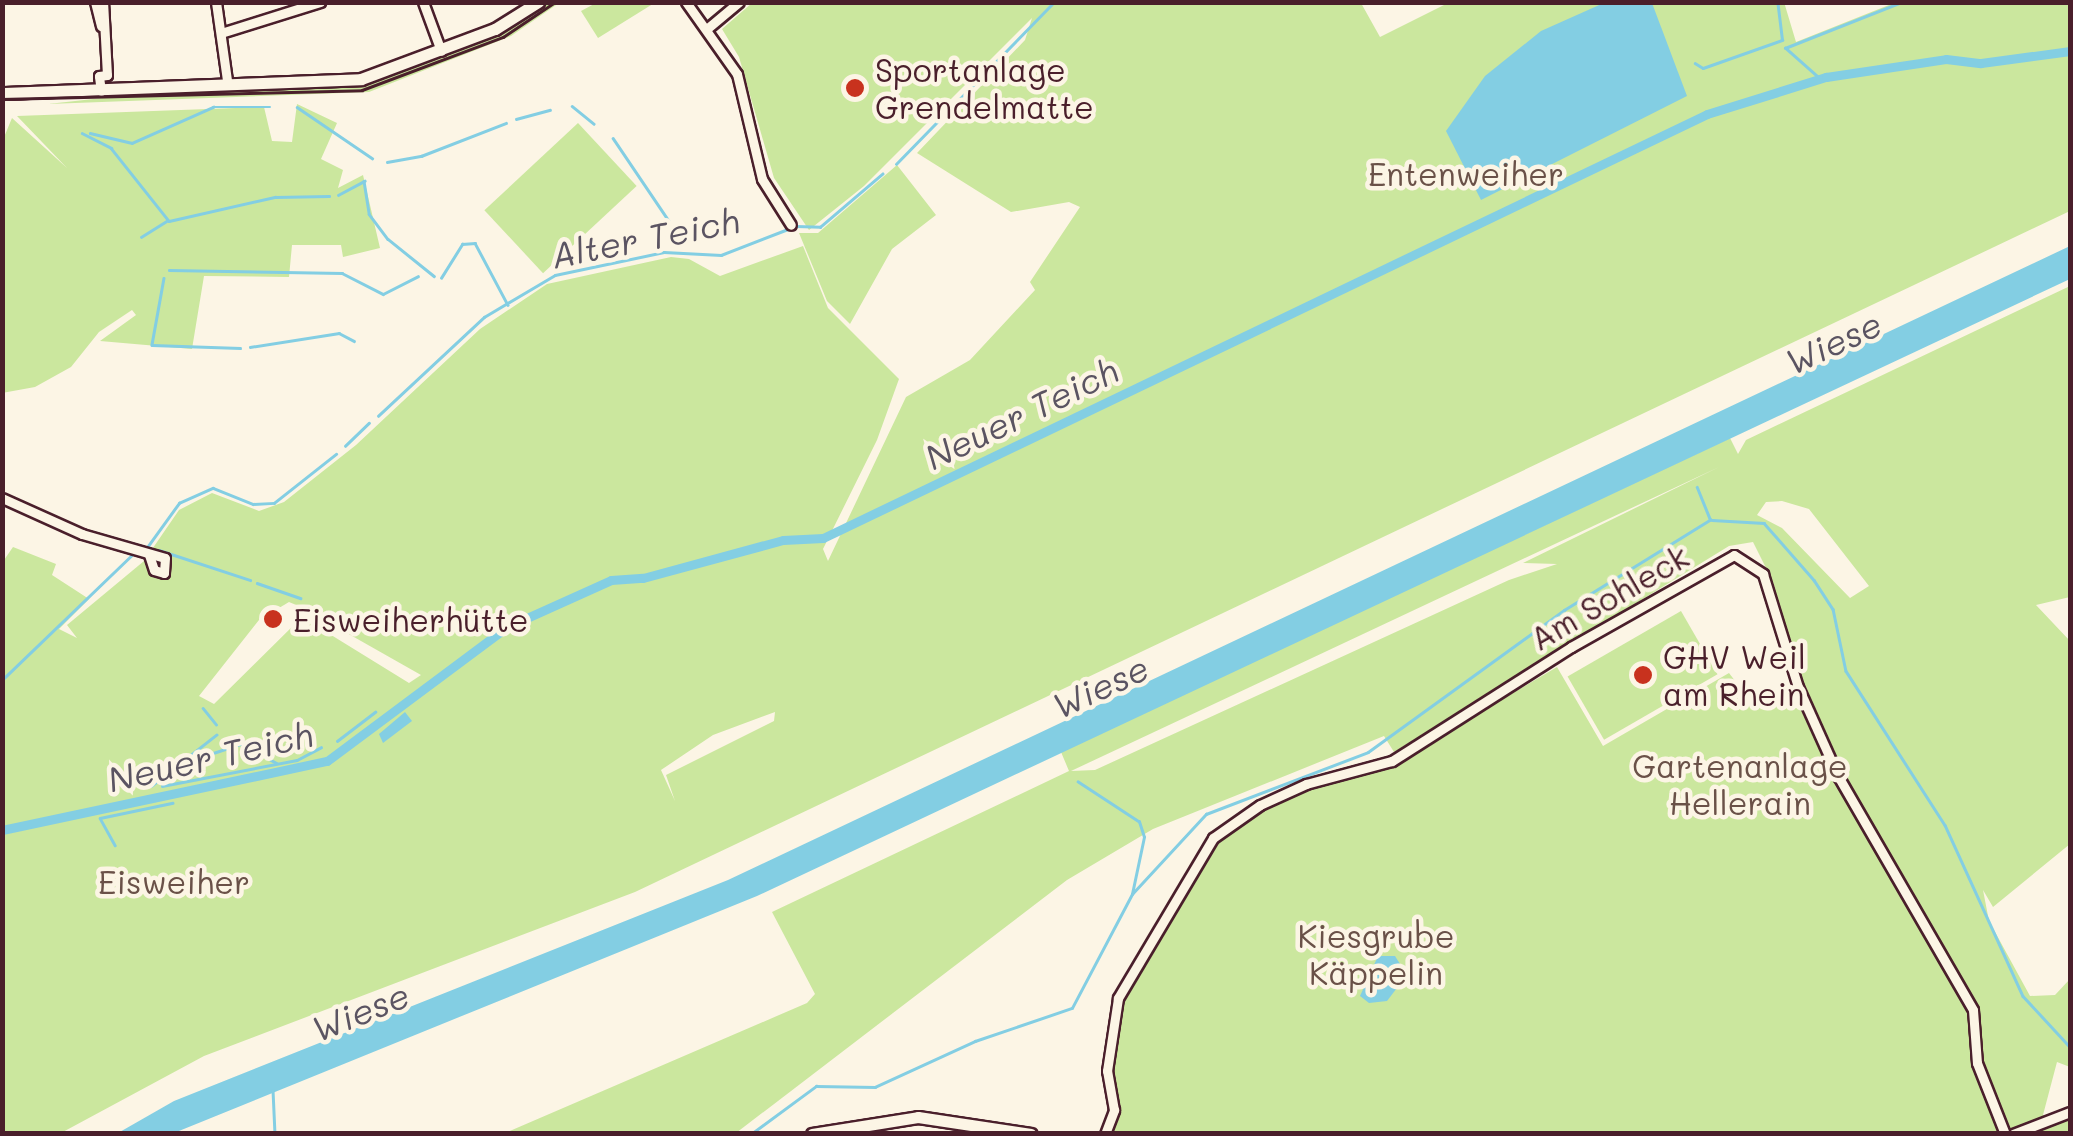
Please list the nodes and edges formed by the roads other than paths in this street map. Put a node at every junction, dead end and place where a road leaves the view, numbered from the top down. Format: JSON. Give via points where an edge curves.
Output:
{"nodes":[{"id":1,"x":95,"y":2,"type":"edge"},
{"id":2,"x":103,"y":2,"type":"edge"},
{"id":3,"x":216,"y":2,"type":"edge"},
{"id":4,"x":320,"y":2,"type":"edge"},
{"id":5,"x":423,"y":2,"type":"edge"},
{"id":6,"x":538,"y":2,"type":"edge"},
{"id":7,"x":686,"y":2,"type":"edge"},
{"id":8,"x":739,"y":2,"type":"edge"},
{"id":9,"x":102,"y":26,"type":"junction"},
{"id":10,"x":708,"y":26,"type":"junction"},
{"id":11,"x":220,"y":33,"type":"junction"},
{"id":12,"x":441,"y":51,"type":"junction"},
{"id":13,"x":107,"y":75,"type":"junction"},
{"id":14,"x":227,"y":80,"type":"junction"},
{"id":15,"x":117,"y":90,"type":"junction"},
{"id":16,"x":101,"y":91,"type":"junction"},
{"id":17,"x":2,"y":93,"type":"edge"},
{"id":18,"x":790,"y":226,"type":"dead end"},
{"id":19,"x":2,"y":498,"type":"edge"},
{"id":20,"x":148,"y":555,"type":"dead end"},
{"id":21,"x":2070,"y":1112,"type":"edge"},
{"id":22,"x":818,"y":1132,"type":"edge"},
{"id":23,"x":1031,"y":1134,"type":"edge"},
{"id":24,"x":1105,"y":1134,"type":"edge"},
{"id":25,"x":2005,"y":1134,"type":"edge"},
{"id":26,"x":2013,"y":1134,"type":"edge"}],
"edges":[{"from":1,"to":9,"type":"street"},
{"from":2,"to":9,"type":"street"},
{"from":3,"to":11,"type":"street"},
{"from":4,"to":11,"type":"street"},
{"from":5,"to":12,"type":"street"},
{"from":6,"to":12,"type":"main road"},
{"from":7,"to":10,"type":"street"},
{"from":8,"to":10,"type":"street"},
{"from":9,"to":13,"type":"street"},
{"from":10,"to":18,"type":"street","via":[[737,74],[762,179]]},
{"from":11,"to":14,"type":"street"},
{"from":12,"to":14,"type":"main road","via":[[358,79]]},
{"from":13,"to":15,"type":"street","via":[[114,74]]},
{"from":13,"to":16,"type":"street","via":[[99,76]]},
{"from":14,"to":15,"type":"main road"},
{"from":15,"to":16,"type":"main road"},
{"from":16,"to":17,"type":"main road"},
{"from":19,"to":20,"type":"street"},
{"from":21,"to":26,"type":"street"},
{"from":22,"to":23,"type":"main road","via":[[918,1117]]},
{"from":24,"to":25,"type":"street","name":"Am Sohleck","via":[[1114,1104],[1107,1071],[1118,998],[1213,838],[1260,804],[1306,784],[1392,761],[1571,646],[1734,555],[1764,574],[1798,687],[1838,776],[1973,1010],[1976,1063]]}]}
